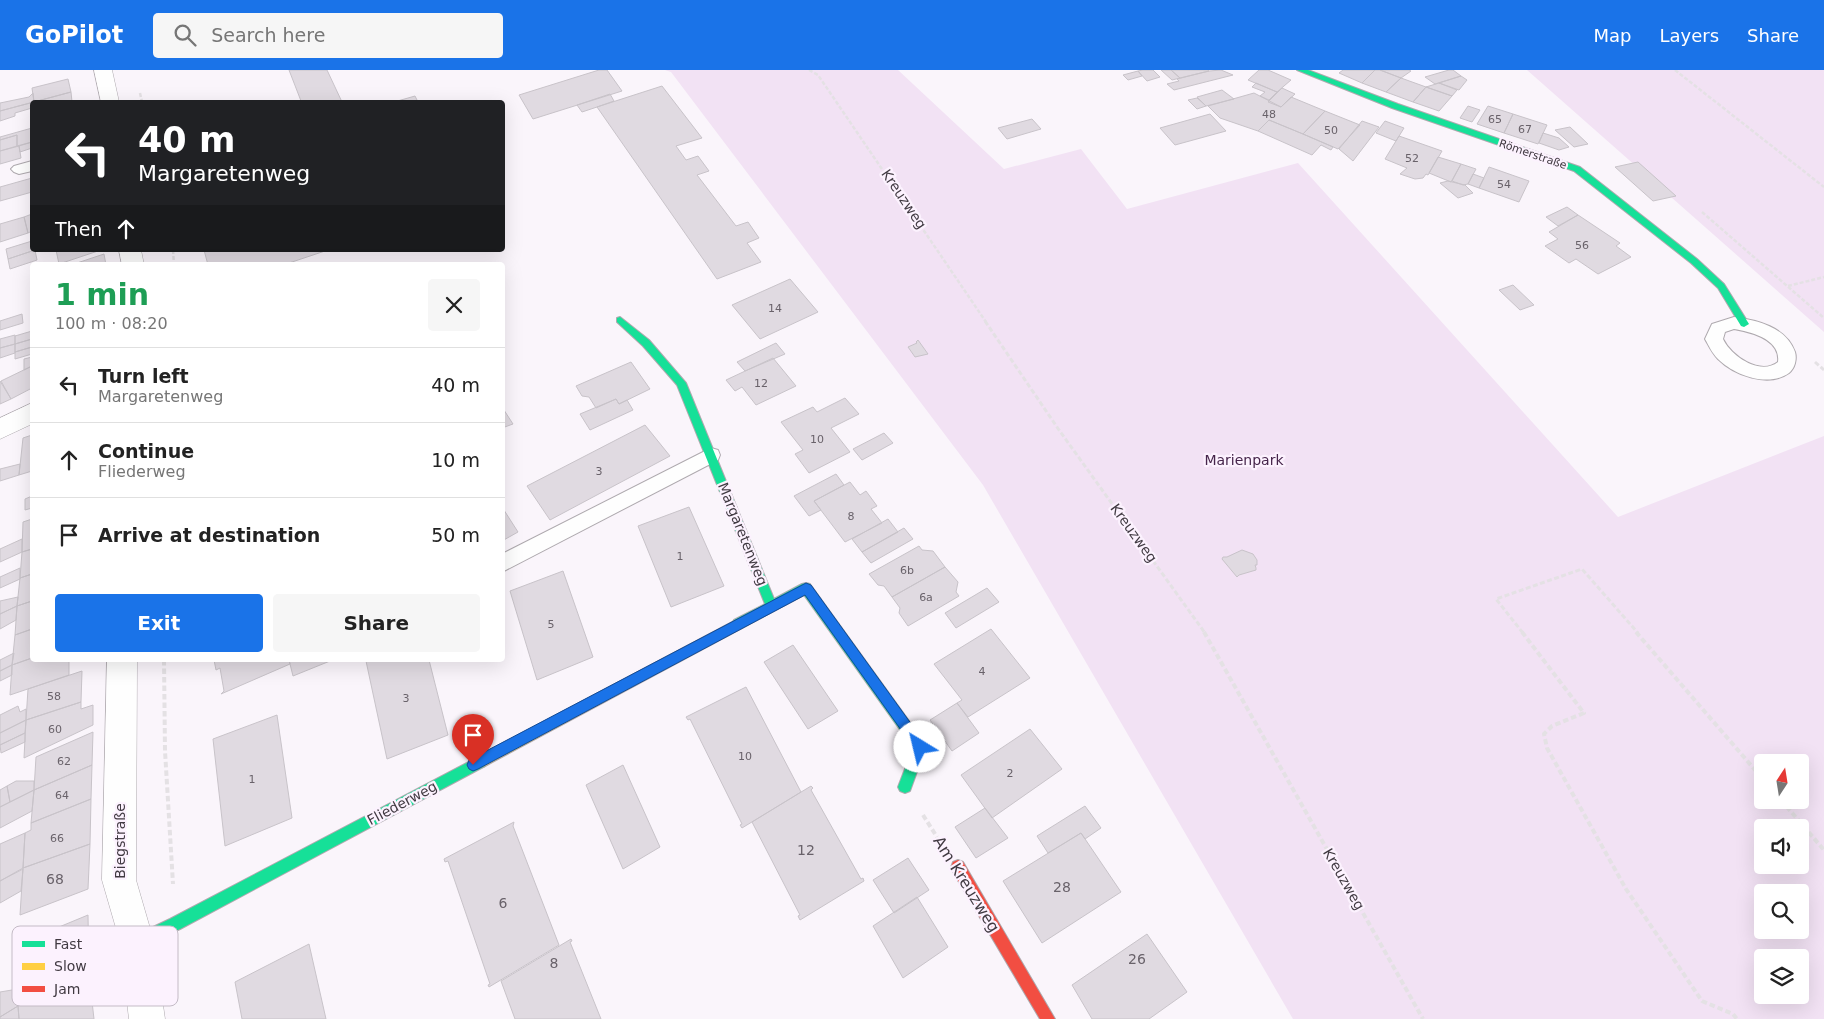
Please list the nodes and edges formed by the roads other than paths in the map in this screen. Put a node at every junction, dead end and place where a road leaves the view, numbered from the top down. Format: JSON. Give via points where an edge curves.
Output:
{"nodes":[{"id":1,"x":102,"y":70,"type":"edge"},
{"id":2,"x":1301,"y":70,"type":"edge"},
{"id":3,"x":110,"y":100,"type":"edge"},
{"id":4,"x":620,"y":320,"type":"dead end"},
{"id":5,"x":1744,"y":324,"type":"dead end"},
{"id":6,"x":30,"y":414,"type":"edge"},
{"id":7,"x":0,"y":429,"type":"edge"},
{"id":8,"x":711,"y":455,"type":"junction"},
{"id":9,"x":505,"y":562,"type":"edge"},
{"id":10,"x":771,"y":605,"type":"junction"},
{"id":11,"x":122,"y":662,"type":"edge"},
{"id":12,"x":905,"y":787,"type":"road end"},
{"id":13,"x":958,"y":866,"type":"road end"},
{"id":14,"x":132,"y":926,"type":"edge"},
{"id":15,"x":171,"y":926,"type":"edge"},
{"id":16,"x":145,"y":1006,"type":"edge"},
{"id":17,"x":147,"y":1019,"type":"edge"},
{"id":18,"x":1048,"y":1019,"type":"edge"}],
"edges":[{"from":1,"to":3,"type":"street"},
{"from":2,"to":5,"type":"street","name":"Römerstraße","via":[[1577,169],[1708,273],[1722,286]]},
{"from":4,"to":8,"type":"street","name":"Margaretenweg","via":[[646,343],[681,383]]},
{"from":6,"to":7,"type":"street"},
{"from":8,"to":9,"type":"lane"},
{"from":8,"to":10,"type":"street","name":"Margaretenweg"},
{"from":10,"to":12,"type":"street","via":[[806,588],[920,747]]},
{"from":10,"to":15,"type":"street","name":"Fliederweg"},
{"from":11,"to":14,"type":"street","name":"Biegstraße","via":[[119,880]]},
{"from":13,"to":18,"type":"street","name":"Am Kreuzweg"},
{"from":16,"to":17,"type":"street","name":"Biegstraße"}]}
